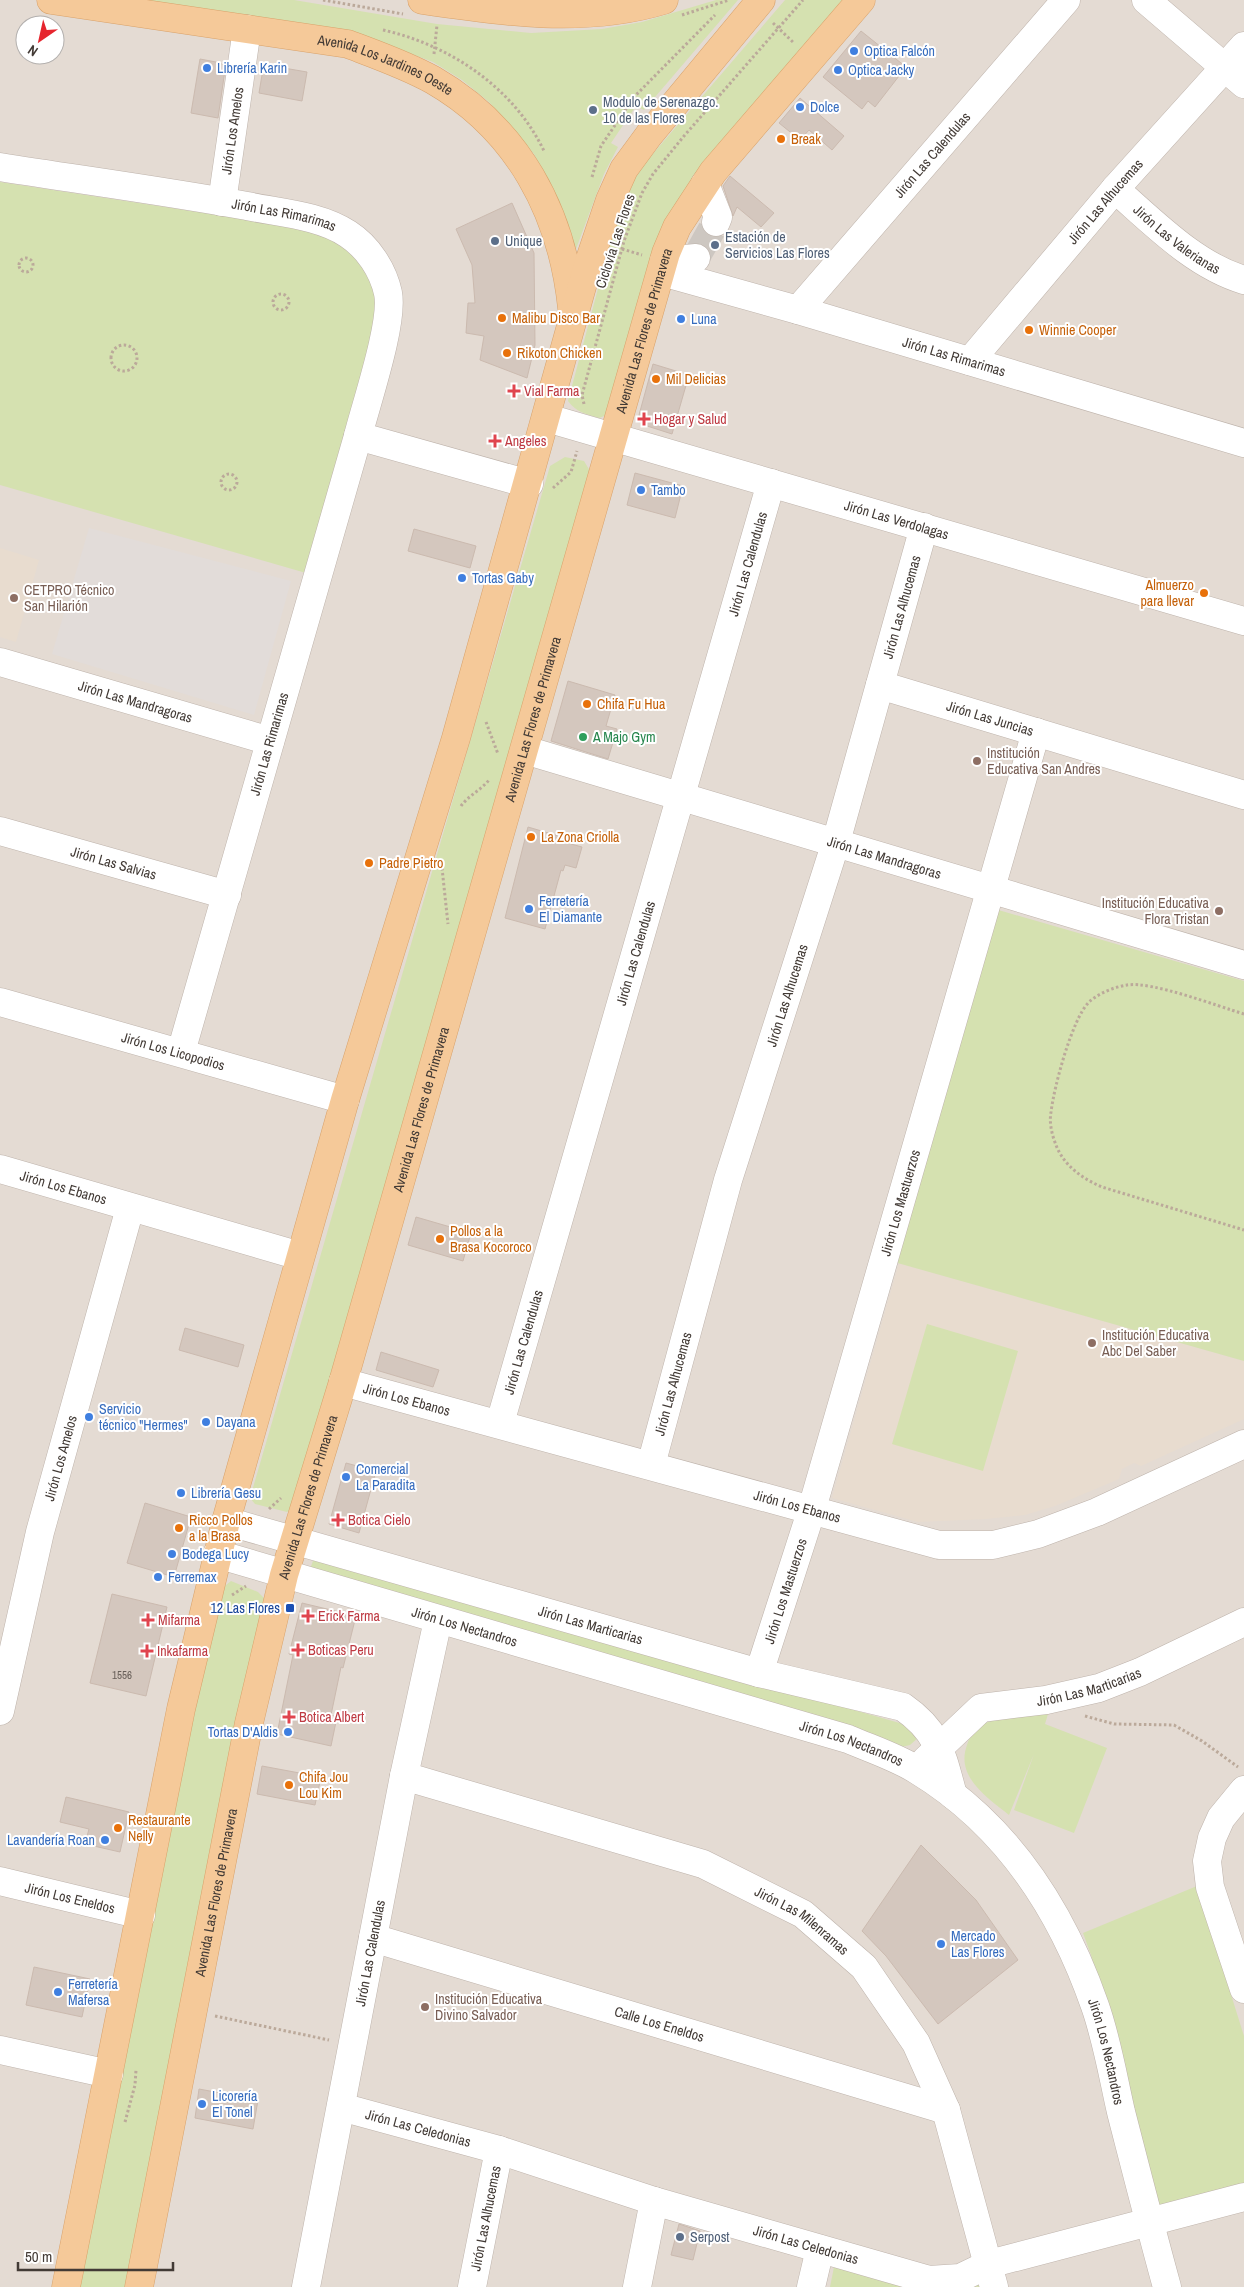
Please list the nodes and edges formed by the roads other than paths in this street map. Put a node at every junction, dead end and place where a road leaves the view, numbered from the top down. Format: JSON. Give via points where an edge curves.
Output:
{"nodes":[{"id":1,"x":51,"y":0,"type":"edge"},
{"id":2,"x":664,"y":0,"type":"edge"},
{"id":3,"x":861,"y":0,"type":"edge"},
{"id":4,"x":1066,"y":0,"type":"edge"},
{"id":5,"x":1146,"y":0,"type":"edge"},
{"id":6,"x":428,"y":1,"type":"edge"},
{"id":7,"x":758,"y":3,"type":"edge"},
{"id":8,"x":247,"y":29,"type":"junction"},
{"id":9,"x":1244,"y":46,"type":"edge"},
{"id":10,"x":1234,"y":76,"type":"edge"},
{"id":11,"x":0,"y":167,"type":"edge"},
{"id":12,"x":705,"y":184,"type":"junction"},
{"id":13,"x":1115,"y":189,"type":"junction"},
{"id":14,"x":222,"y":202,"type":"junction"},
{"id":15,"x":716,"y":222,"type":"tunnel mouth"},
{"id":16,"x":680,"y":265,"type":"junction"},
{"id":17,"x":1244,"y":280,"type":"edge"},
{"id":18,"x":798,"y":310,"type":"junction"},
{"id":19,"x":573,"y":322,"type":"junction"},
{"id":20,"x":970,"y":361,"type":"junction"},
{"id":21,"x":547,"y":418,"type":"junction"},
{"id":22,"x":358,"y":436,"type":"junction"},
{"id":23,"x":615,"y":437,"type":"junction"},
{"id":24,"x":1244,"y":443,"type":"edge"},
{"id":25,"x":771,"y":483,"type":"junction"},
{"id":26,"x":529,"y":484,"type":"junction"},
{"id":27,"x":924,"y":527,"type":"junction"},
{"id":28,"x":1244,"y":621,"type":"edge"},
{"id":29,"x":0,"y":662,"type":"edge"},
{"id":30,"x":880,"y":685,"type":"junction"},
{"id":31,"x":1036,"y":732,"type":"junction"},
{"id":32,"x":270,"y":741,"type":"junction"},
{"id":33,"x":525,"y":750,"type":"junction"},
{"id":34,"x":1244,"y":795,"type":"edge"},
{"id":35,"x":681,"y":796,"type":"junction"},
{"id":36,"x":0,"y":831,"type":"edge"},
{"id":37,"x":836,"y":842,"type":"junction"},
{"id":38,"x":991,"y":889,"type":"junction"},
{"id":39,"x":227,"y":895,"type":"junction"},
{"id":40,"x":1244,"y":965,"type":"edge"},
{"id":41,"x":0,"y":1002,"type":"edge"},
{"id":42,"x":181,"y":1052,"type":"junction"},
{"id":43,"x":345,"y":1100,"type":"junction"},
{"id":44,"x":0,"y":1169,"type":"edge"},
{"id":45,"x":130,"y":1208,"type":"junction"},
{"id":46,"x":300,"y":1256,"type":"junction"},
{"id":47,"x":343,"y":1382,"type":"junction"},
{"id":48,"x":500,"y":1424,"type":"junction"},
{"id":49,"x":1244,"y":1444,"type":"edge"},
{"id":50,"x":651,"y":1465,"type":"junction"},
{"id":51,"x":811,"y":1512,"type":"junction"},
{"id":52,"x":226,"y":1521,"type":"junction"},
{"id":53,"x":296,"y":1539,"type":"junction"},
{"id":54,"x":217,"y":1554,"type":"junction"},
{"id":55,"x":284,"y":1575,"type":"junction"},
{"id":56,"x":438,"y":1620,"type":"junction"},
{"id":57,"x":1244,"y":1622,"type":"edge"},
{"id":58,"x":759,"y":1673,"type":"junction"},
{"id":59,"x":0,"y":1711,"type":"edge"},
{"id":60,"x":941,"y":1748,"type":"junction"},
{"id":61,"x":916,"y":1769,"type":"junction"},
{"id":62,"x":404,"y":1776,"type":"junction"},
{"id":63,"x":1242,"y":1780,"type":"edge"},
{"id":64,"x":953,"y":1795,"type":"junction"},
{"id":65,"x":0,"y":1881,"type":"edge"},
{"id":66,"x":141,"y":1915,"type":"junction"},
{"id":67,"x":373,"y":1938,"type":"junction"},
{"id":68,"x":1244,"y":1990,"type":"edge"},
{"id":69,"x":0,"y":2050,"type":"edge"},
{"id":70,"x":109,"y":2074,"type":"junction"},
{"id":71,"x":341,"y":2107,"type":"junction"},
{"id":72,"x":946,"y":2110,"type":"junction"},
{"id":73,"x":499,"y":2150,"type":"junction"},
{"id":74,"x":1244,"y":2197,"type":"edge"},
{"id":75,"x":654,"y":2201,"type":"junction"},
{"id":76,"x":1149,"y":2221,"type":"junction"},
{"id":77,"x":820,"y":2249,"type":"junction"},
{"id":78,"x":992,"y":2276,"type":"edge"},
{"id":79,"x":66,"y":2287,"type":"edge"},
{"id":80,"x":139,"y":2287,"type":"edge"},
{"id":81,"x":306,"y":2287,"type":"edge"},
{"id":82,"x":472,"y":2287,"type":"edge"},
{"id":83,"x":637,"y":2287,"type":"edge"},
{"id":84,"x":811,"y":2287,"type":"edge"},
{"id":85,"x":1168,"y":2287,"type":"edge"}],
"edges":[{"from":1,"to":8,"type":"main road","name":"Avenida Los Jardines Oeste"},
{"from":2,"to":6,"type":"main road","via":[[613,12],[555,14]]},
{"from":3,"to":12,"type":"main road","name":"Avenida Las Flores de Primavera"},
{"from":4,"to":18,"type":"street","name":"Jirón Las Calendulas"},
{"from":5,"to":10,"type":"street"},
{"from":7,"to":19,"type":"main road","via":[[648,135],[624,169],[610,200]]},
{"from":8,"to":14,"type":"street","name":"Jirón Los Amelos"},
{"from":8,"to":19,"type":"main road","name":"Avenida Los Jardines Oeste","via":[[348,44],[432,79],[491,123],[516,152],[532,178],[560,242],[568,275]]},
{"from":9,"to":10,"type":"street","name":"Jirón Las Alhucemas"},
{"from":10,"to":13,"type":"street","name":"Jirón Las Alhucemas"},
{"from":11,"to":14,"type":"street","name":"Jirón Las Rimarimas"},
{"from":12,"to":15,"type":"street","via":[[718,217]]},
{"from":12,"to":16,"type":"main road","name":"Avenida Las Flores de Primavera","via":[[678,227]]},
{"from":13,"to":17,"type":"street","name":"Jirón Las Valerianas","via":[[1179,245]]},
{"from":13,"to":20,"type":"street","name":"Jirón Las Alhucemas"},
{"from":14,"to":22,"type":"street","name":"Jirón Las Rimarimas","via":[[330,224],[348,234],[374,261],[388,293],[389,312]]},
{"from":16,"to":18,"type":"street","name":"Jirón Las Rimarimas"},
{"from":16,"to":23,"type":"main road","name":"Avenida Las Flores de Primavera"},
{"from":18,"to":20,"type":"street","name":"Jirón Las Rimarimas"},
{"from":19,"to":21,"type":"main road"},
{"from":20,"to":24,"type":"street","name":"Jirón Las Rimarimas"},
{"from":21,"to":23,"type":"street","name":"Jirón Las Verdolagas"},
{"from":21,"to":26,"type":"main road"},
{"from":22,"to":26,"type":"street"},
{"from":22,"to":32,"type":"street","name":"Jirón Las Rimarimas"},
{"from":23,"to":25,"type":"street","name":"Jirón Las Verdolagas"},
{"from":23,"to":33,"type":"main road","name":"Avenida Las Flores de Primavera"},
{"from":25,"to":27,"type":"street","name":"Jirón Las Verdolagas"},
{"from":25,"to":35,"type":"street","name":"Jirón Las Calendulas"},
{"from":26,"to":43,"type":"main road","via":[[456,738]]},
{"from":27,"to":28,"type":"street","name":"Jirón Las Verdolagas"},
{"from":27,"to":30,"type":"street","name":"Jirón Las Alhucemas"},
{"from":29,"to":32,"type":"street","name":"Jirón Las Mandragoras"},
{"from":30,"to":31,"type":"street","name":"Jirón Las Juncias"},
{"from":30,"to":37,"type":"street","name":"Jirón Las Alhucemas"},
{"from":31,"to":34,"type":"street","name":"Jirón Las Juncias"},
{"from":31,"to":38,"type":"street","name":"Jirón Los Mastuerzos"},
{"from":32,"to":39,"type":"street","name":"Jirón Las Rimarimas"},
{"from":33,"to":35,"type":"street","name":"Jirón Las Mandragoras"},
{"from":33,"to":47,"type":"main road","name":"Avenida Las Flores de Primavera"},
{"from":35,"to":37,"type":"street","name":"Jirón Las Mandragoras"},
{"from":35,"to":48,"type":"street","name":"Jirón Las Calendulas"},
{"from":36,"to":39,"type":"street","name":"Jirón Las Salvias"},
{"from":37,"to":38,"type":"street","name":"Jirón Las Mandragoras"},
{"from":37,"to":50,"type":"street","name":"Jirón Las Alhucemas","via":[[728,1180]]},
{"from":38,"to":40,"type":"street","name":"Jirón Las Mandragoras"},
{"from":38,"to":51,"type":"street","name":"Jirón Los Mastuerzos"},
{"from":39,"to":42,"type":"street","name":"Jirón Las Rimarimas"},
{"from":41,"to":42,"type":"street","name":"Jirón Los Licopodios"},
{"from":42,"to":43,"type":"street","name":"Jirón Los Licopodios"},
{"from":43,"to":46,"type":"main road"},
{"from":44,"to":45,"type":"street","name":"Jirón Los Ebanos"},
{"from":45,"to":46,"type":"street","name":"Jirón Los Ebanos"},
{"from":45,"to":59,"type":"street","name":"Jirón Los Amelos","via":[[40,1532]]},
{"from":46,"to":52,"type":"main road"},
{"from":47,"to":48,"type":"street","name":"Jirón Los Ebanos"},
{"from":47,"to":53,"type":"main road","name":"Avenida Las Flores de Primavera"},
{"from":48,"to":50,"type":"street","name":"Jirón Los Ebanos"},
{"from":49,"to":51,"type":"street","name":"Jirón Los Ebanos","via":[[1096,1512],[1038,1534],[993,1545],[939,1545]]},
{"from":50,"to":51,"type":"street","name":"Jirón Los Ebanos"},
{"from":51,"to":58,"type":"street","name":"Jirón Los Mastuerzos"},
{"from":52,"to":53,"type":"street","name":"Jirón Las Marticarias"},
{"from":52,"to":54,"type":"main road"},
{"from":53,"to":55,"type":"main road","name":"Avenida Las Flores de Primavera"},
{"from":53,"to":58,"type":"street","name":"Jirón Las Marticarias"},
{"from":54,"to":55,"type":"street","name":"Jirón Los Nectandros"},
{"from":54,"to":66,"type":"main road","via":[[181,1709]]},
{"from":55,"to":56,"type":"street","name":"Jirón Los Nectandros"},
{"from":55,"to":80,"type":"main road","name":"Avenida Las Flores de Primavera","via":[[249,1724]]},
{"from":56,"to":61,"type":"street","name":"Jirón Los Nectandros","via":[[848,1739]]},
{"from":56,"to":62,"type":"street","name":"Jirón Las Calendulas"},
{"from":57,"to":60,"type":"street","name":"Jirón Las Marticarias","via":[[1099,1688],[1046,1700],[981,1708]]},
{"from":58,"to":60,"type":"street","name":"Jirón Las Marticarias","via":[[904,1707],[921,1720]]},
{"from":60,"to":61,"type":"street","name":"Jirón Las Marticarias"},
{"from":60,"to":64,"type":"street","name":"Jirón Las Marticarias"},
{"from":61,"to":64,"type":"street","name":"Jirón Los Nectandros"},
{"from":62,"to":67,"type":"street","name":"Jirón Las Calendulas"},
{"from":62,"to":72,"type":"street","name":"Jirón Las Milenramas","via":[[703,1864],[803,1914],[864,1967],[916,2043]]},
{"from":63,"to":68,"type":"street","via":[[1212,1838],[1207,1861],[1210,1887]]},
{"from":64,"to":76,"type":"street","name":"Jirón Los Nectandros","via":[[995,1833],[1024,1866],[1068,1938],[1095,2007]]},
{"from":65,"to":66,"type":"street","name":"Jirón Los Eneldos"},
{"from":66,"to":70,"type":"main road"},
{"from":67,"to":71,"type":"street","name":"Jirón Las Calendulas"},
{"from":67,"to":72,"type":"street","name":"Calle Los Eneldos"},
{"from":69,"to":70,"type":"street"},
{"from":70,"to":79,"type":"main road"},
{"from":71,"to":73,"type":"street","name":"Jirón Las Celedonias"},
{"from":71,"to":81,"type":"street","name":"Jirón Las Calendulas"},
{"from":72,"to":78,"type":"street","name":"Jirón Las Milenramas"},
{"from":73,"to":75,"type":"street","name":"Jirón Las Celedonias"},
{"from":73,"to":82,"type":"street","name":"Jirón Las Alhucemas"},
{"from":74,"to":76,"type":"street","name":"Jirón Las Celedonias"},
{"from":75,"to":77,"type":"street","name":"Jirón Las Celedonias"},
{"from":75,"to":83,"type":"street"},
{"from":76,"to":78,"type":"street","name":"Jirón Las Celedonias"},
{"from":76,"to":85,"type":"street","name":"Jirón Los Nectandros"},
{"from":77,"to":78,"type":"street","name":"Jirón Las Celedonias","via":[[929,2280]]},
{"from":77,"to":84,"type":"street"}]}
